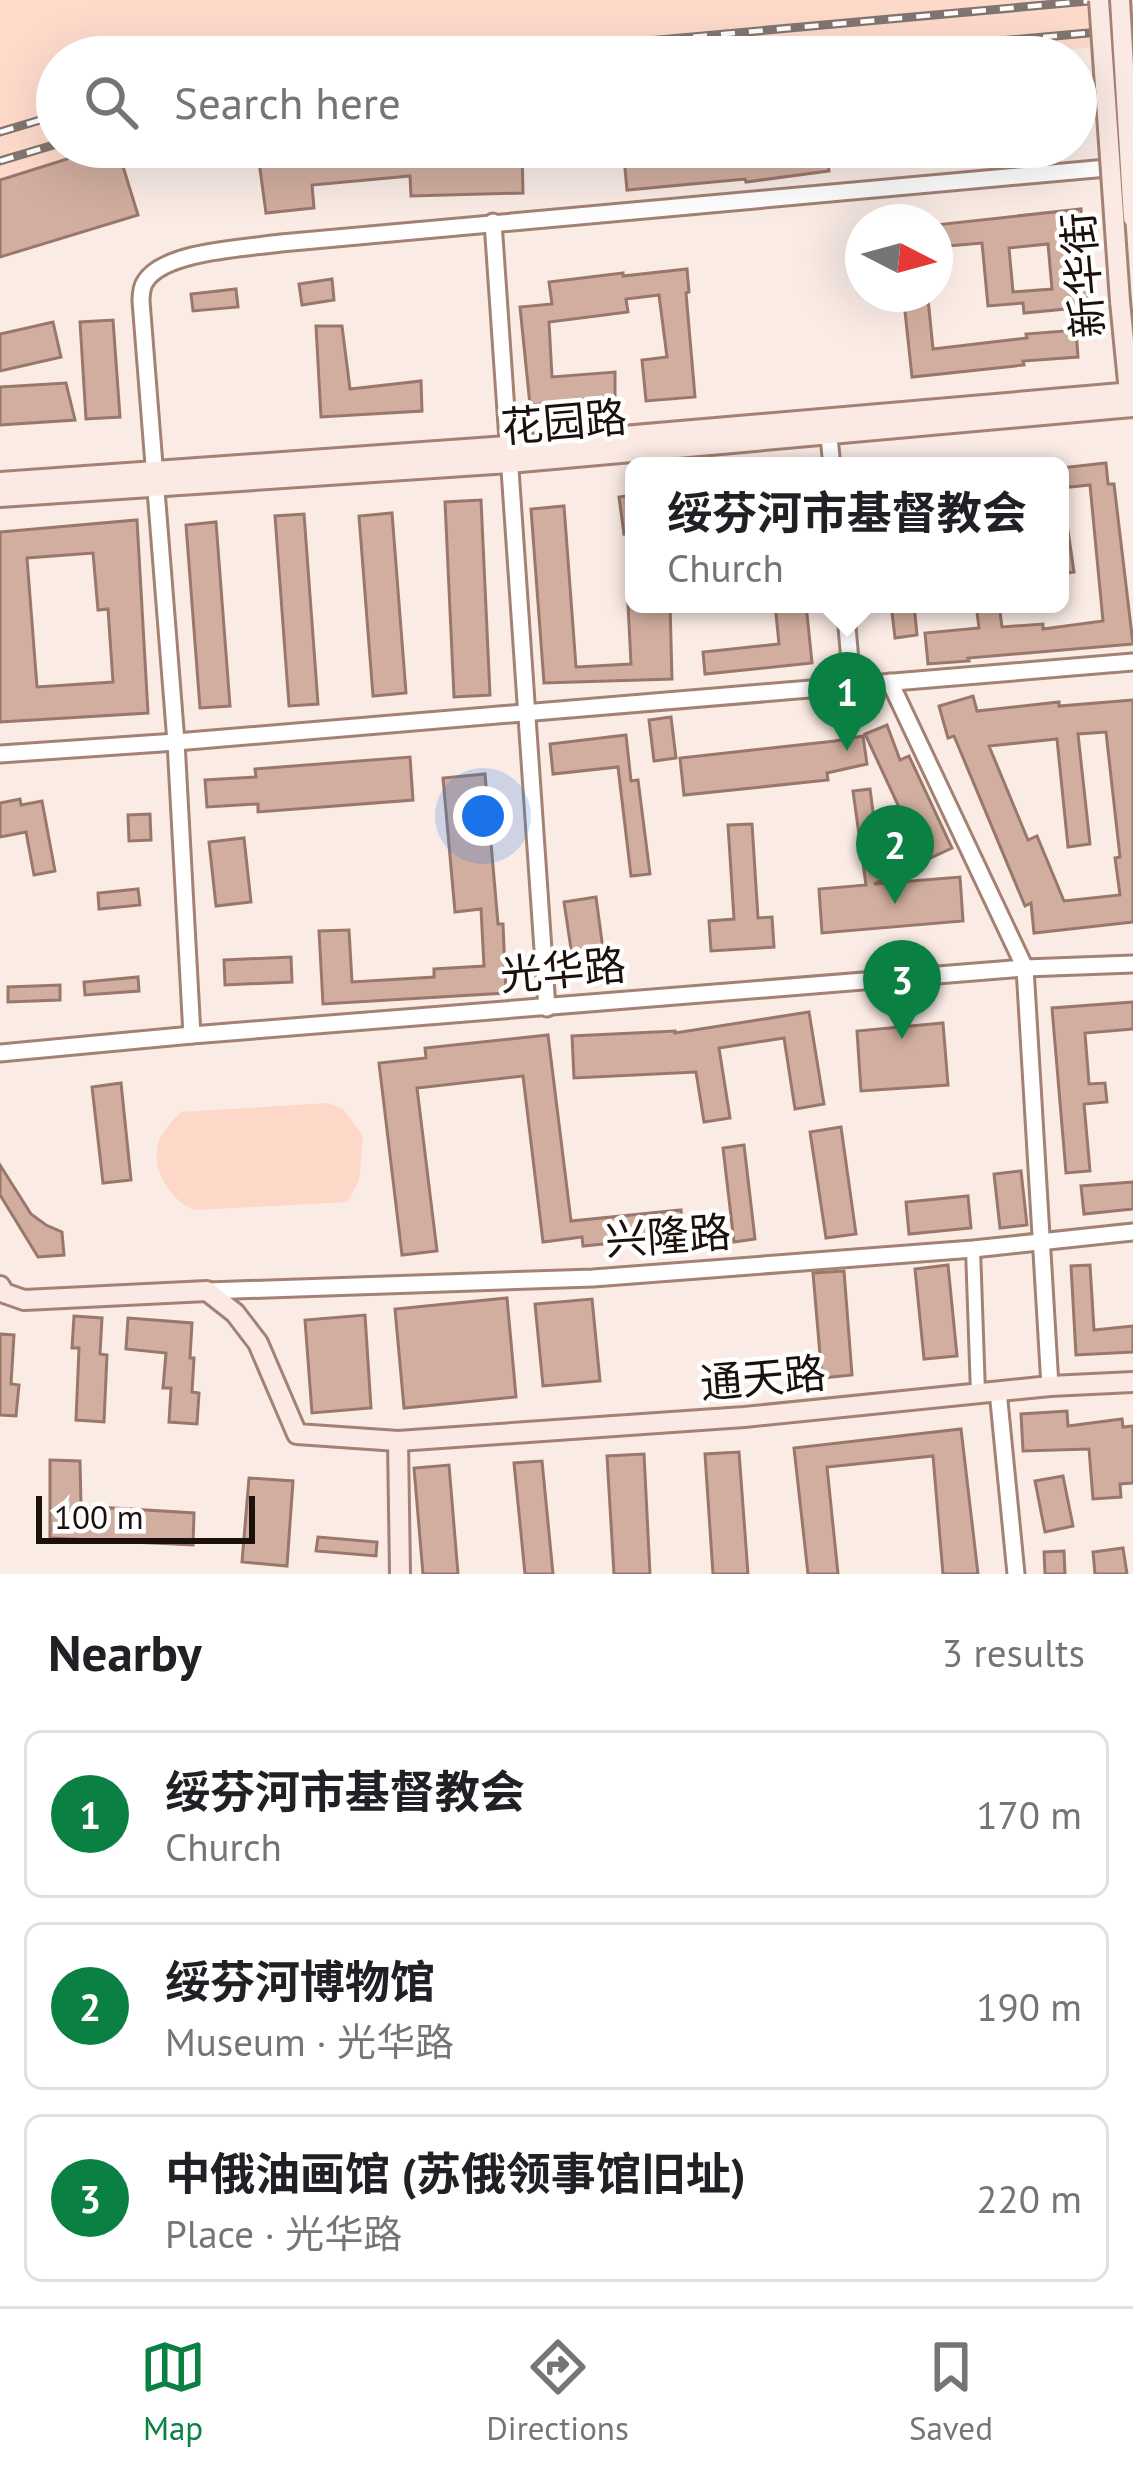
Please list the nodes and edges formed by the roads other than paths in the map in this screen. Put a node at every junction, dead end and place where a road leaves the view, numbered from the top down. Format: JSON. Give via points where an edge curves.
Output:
{"nodes":[{"id":1,"x":1099,"y":0,"type":"edge"},
{"id":2,"x":1120,"y":0,"type":"edge"},
{"id":3,"x":1133,"y":166,"type":"edge"},
{"id":4,"x":1133,"y":218,"type":"edge"},
{"id":5,"x":494,"y":222,"type":"junction"},
{"id":6,"x":1132,"y":398,"type":"edge"},
{"id":7,"x":828,"y":428,"type":"junction"},
{"id":8,"x":508,"y":454,"type":"junction"},
{"id":9,"x":831,"y":457,"type":"edge"},
{"id":10,"x":157,"y":479,"type":"junction"},
{"id":11,"x":0,"y":482,"type":"edge"},
{"id":12,"x":0,"y":497,"type":"edge"},
{"id":13,"x":845,"y":613,"type":"edge"},
{"id":14,"x":1133,"y":662,"type":"edge"},
{"id":15,"x":890,"y":682,"type":"junction"},
{"id":16,"x":852,"y":684,"type":"junction"},
{"id":17,"x":526,"y":711,"type":"junction"},
{"id":18,"x":176,"y":742,"type":"junction"},
{"id":19,"x":0,"y":754,"type":"edge"},
{"id":20,"x":1133,"y":964,"type":"edge"},
{"id":21,"x":1025,"y":968,"type":"junction"},
{"id":22,"x":547,"y":1008,"type":"junction"},
{"id":23,"x":192,"y":1035,"type":"junction"},
{"id":24,"x":0,"y":1053,"type":"edge"},
{"id":25,"x":1133,"y":1232,"type":"edge"},
{"id":26,"x":1041,"y":1242,"type":"junction"},
{"id":27,"x":973,"y":1249,"type":"junction"},
{"id":28,"x":0,"y":1286,"type":"edge"},
{"id":29,"x":207,"y":1291,"type":"junction"},
{"id":30,"x":1133,"y":1382,"type":"edge"},
{"id":31,"x":1050,"y":1386,"type":"junction"},
{"id":32,"x":988,"y":1392,"type":"junction"},
{"id":33,"x":398,"y":1441,"type":"junction"},
{"id":34,"x":400,"y":1574,"type":"edge"},
{"id":35,"x":1016,"y":1574,"type":"edge"}],
"edges":[{"from":1,"to":6,"type":"main road","name":"新华街","bridge":true},
{"from":2,"to":4,"type":"main road","name":"新华街","bridge":true},
{"from":3,"to":5,"type":"street"},
{"from":5,"to":8,"type":"street"},
{"from":5,"to":10,"type":"street","via":[[281,243],[177,259],[155,270],[140,301]]},
{"from":6,"to":7,"type":"main road","name":"花园路"},
{"from":7,"to":8,"type":"main road","name":"花园路"},
{"from":7,"to":9,"type":"street"},
{"from":8,"to":10,"type":"main road","name":"花园路"},
{"from":8,"to":17,"type":"street"},
{"from":10,"to":11,"type":"main road","name":"花园路"},
{"from":10,"to":12,"type":"main road","name":"花园路"},
{"from":10,"to":18,"type":"street"},
{"from":13,"to":16,"type":"street"},
{"from":14,"to":15,"type":"street"},
{"from":15,"to":16,"type":"street"},
{"from":15,"to":21,"type":"street"},
{"from":16,"to":17,"type":"street"},
{"from":17,"to":18,"type":"street"},
{"from":17,"to":22,"type":"street"},
{"from":18,"to":19,"type":"street"},
{"from":18,"to":23,"type":"street"},
{"from":20,"to":21,"type":"street","name":"光华路"},
{"from":21,"to":22,"type":"street","name":"光华路"},
{"from":21,"to":26,"type":"street"},
{"from":22,"to":23,"type":"street","name":"光华路"},
{"from":23,"to":24,"type":"street","name":"光华路"},
{"from":25,"to":26,"type":"street","name":"兴隆路"},
{"from":26,"to":27,"type":"street","name":"兴隆路"},
{"from":26,"to":31,"type":"street"},
{"from":27,"to":29,"type":"street","name":"兴隆路","via":[[592,1278]]},
{"from":27,"to":32,"type":"street"},
{"from":28,"to":29,"type":"main road","via":[[25,1300]]},
{"from":29,"to":33,"type":"main road","name":"通天路","via":[[258,1343],[297,1434]]},
{"from":30,"to":31,"type":"main road","name":"通天路"},
{"from":31,"to":32,"type":"main road","name":"通天路"},
{"from":32,"to":33,"type":"main road","name":"通天路"},
{"from":32,"to":35,"type":"street"},
{"from":33,"to":34,"type":"main road"}]}
